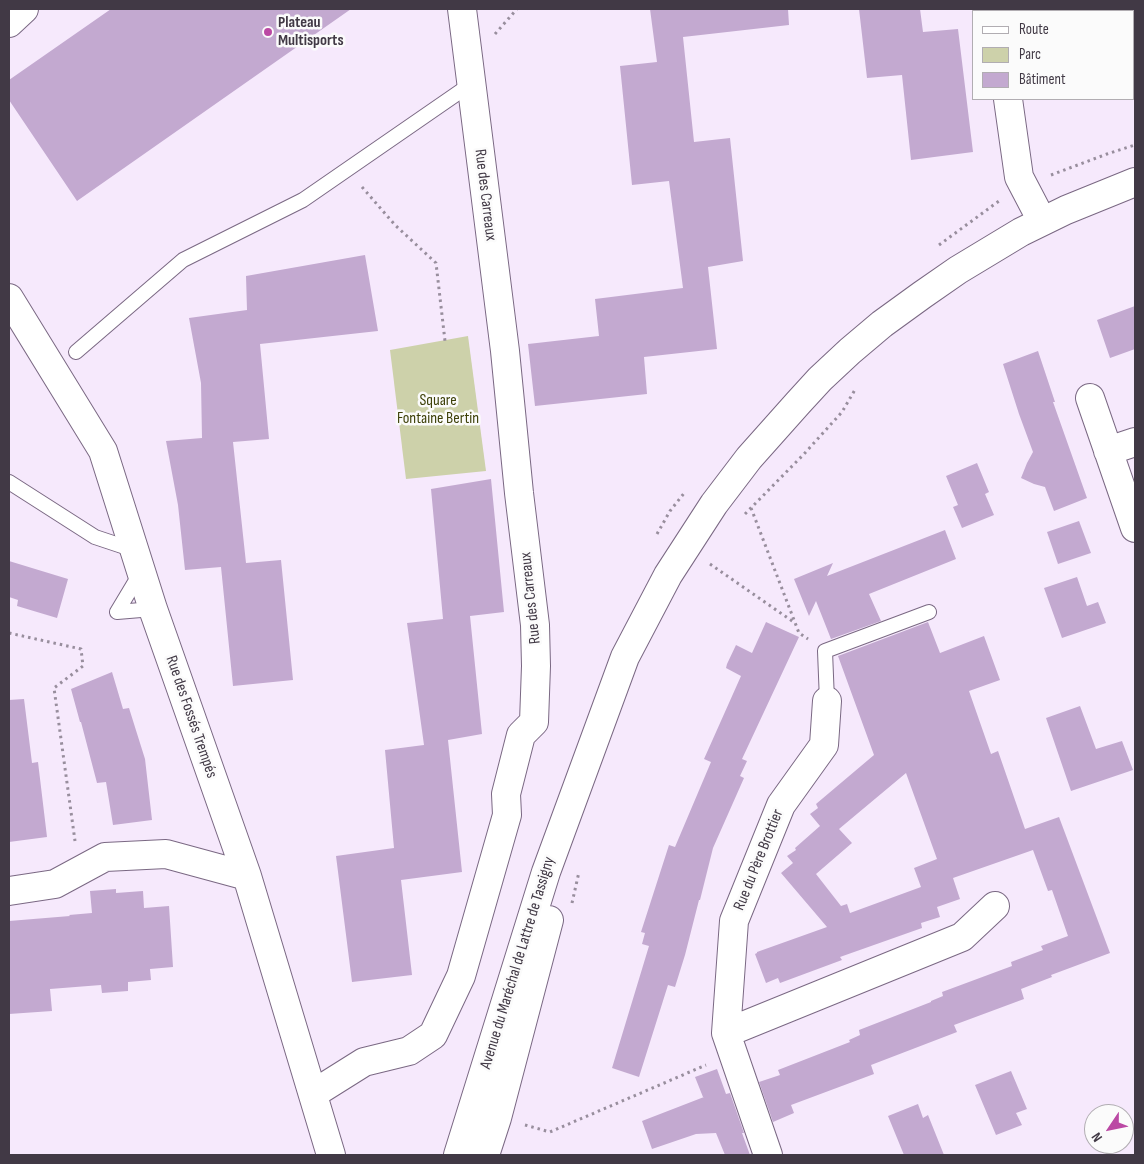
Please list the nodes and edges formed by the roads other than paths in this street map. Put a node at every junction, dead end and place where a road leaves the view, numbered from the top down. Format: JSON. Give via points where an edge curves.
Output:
{"nodes":[{"id":1,"x":24,"y":9,"type":"edge"},
{"id":2,"x":462,"y":9,"type":"edge"},
{"id":3,"x":9,"y":23,"type":"edge"},
{"id":4,"x":471,"y":84,"type":"junction"},
{"id":5,"x":1008,"y":100,"type":"edge"},
{"id":6,"x":1135,"y":182,"type":"edge"},
{"id":7,"x":1042,"y":221,"type":"junction"},
{"id":8,"x":9,"y":298,"type":"edge"},
{"id":9,"x":76,"y":352,"type":"dead end"},
{"id":10,"x":1090,"y":398,"type":"dead end"},
{"id":11,"x":1135,"y":442,"type":"edge"},
{"id":12,"x":1108,"y":451,"type":"junction"},
{"id":13,"x":9,"y":482,"type":"edge"},
{"id":14,"x":1135,"y":528,"type":"edge"},
{"id":15,"x":138,"y":561,"type":"junction"},
{"id":16,"x":154,"y":609,"type":"junction"},
{"id":17,"x":929,"y":612,"type":"dead end"},
{"id":18,"x":827,"y":700,"type":"joint"},
{"id":19,"x":582,"y":773,"type":"junction"},
{"id":20,"x":247,"y":876,"type":"junction"},
{"id":21,"x":9,"y":890,"type":"edge"},
{"id":22,"x":996,"y":906,"type":"dead end"},
{"id":23,"x":729,"y":1043,"type":"junction"},
{"id":24,"x":313,"y":1094,"type":"junction"},
{"id":25,"x":332,"y":1155,"type":"edge"},
{"id":26,"x":458,"y":1155,"type":"edge"},
{"id":27,"x":485,"y":1155,"type":"edge"},
{"id":28,"x":768,"y":1155,"type":"edge"}],
"edges":[{"from":1,"to":3,"type":"street"},
{"from":2,"to":4,"type":"street","name":"Rue des Carreaux"},
{"from":4,"to":9,"type":"lane","via":[[303,200],[183,260]]},
{"from":4,"to":24,"type":"street","name":"Rue des Carreaux","via":[[535,625],[534,722],[521,735],[506,794],[507,815],[461,976],[433,1035],[409,1051],[364,1062]]},
{"from":5,"to":7,"type":"street","via":[[1019,177]]},
{"from":6,"to":7,"type":"street","name":"Avenue du Maréchal de Lattre de Tassigny"},
{"from":7,"to":19,"type":"street","name":"Avenue du Maréchal de Lattre de Tassigny","via":[[958,270],[882,324],[820,379],[749,458],[686,546],[652,605],[625,658]]},
{"from":8,"to":15,"type":"street","name":"Rue des Fossés Trempés","via":[[103,451]]},
{"from":10,"to":12,"type":"street"},
{"from":11,"to":12,"type":"street"},
{"from":12,"to":14,"type":"street"},
{"from":13,"to":15,"type":"lane"},
{"from":15,"to":16,"type":"street","name":"Rue des Fossés Trempés"},
{"from":15,"to":16,"type":"lane","via":[[117,612]]},
{"from":16,"to":20,"type":"street","name":"Rue des Fossés Trempés"},
{"from":17,"to":18,"type":"lane","via":[[825,651]]},
{"from":18,"to":23,"type":"street","name":"Rue du Père Brottier","via":[[824,744],[781,805],[734,921]]},
{"from":19,"to":26,"type":"street","name":"Avenue du Maréchal de Lattre de Tassigny","via":[[546,872]]},
{"from":19,"to":27,"type":"street","name":"Avenue du Maréchal de Lattre de Tassigny","via":[[561,876]]},
{"from":20,"to":21,"type":"street","via":[[166,854],[105,857],[55,884]]},
{"from":20,"to":24,"type":"street","name":"Rue des Fossés Trempés"},
{"from":22,"to":23,"type":"street","via":[[962,937]]},
{"from":23,"to":28,"type":"street","name":"Rue du Père Brottier"},
{"from":24,"to":25,"type":"street","name":"Rue des Fossés Trempés"}]}
